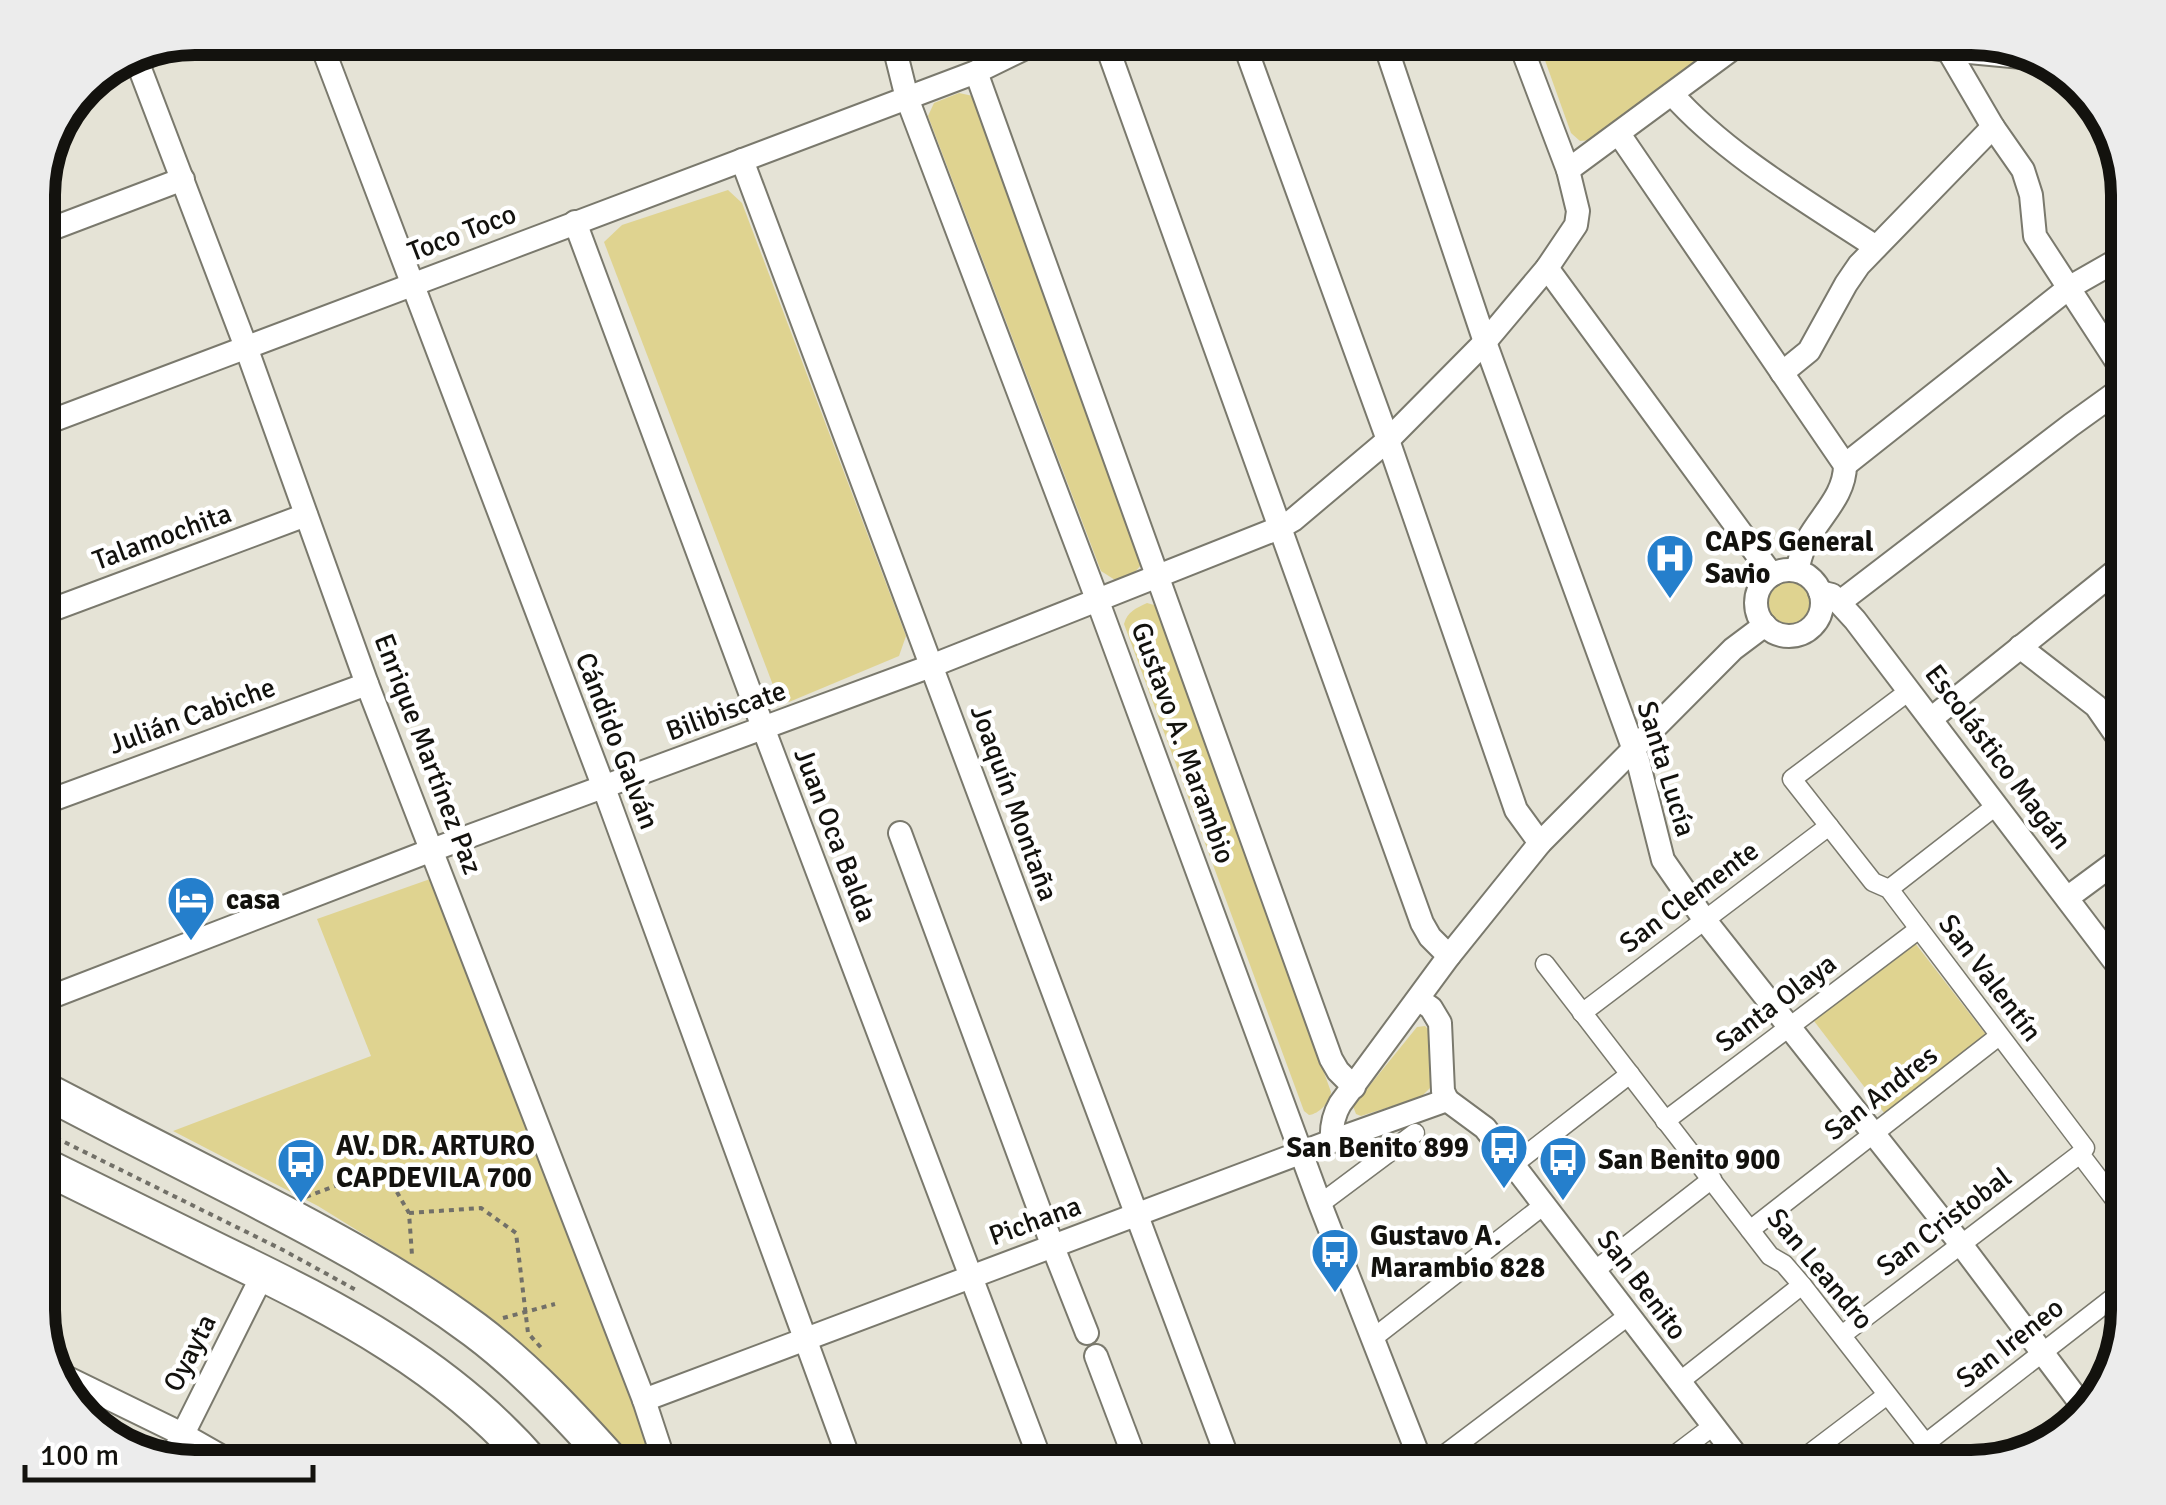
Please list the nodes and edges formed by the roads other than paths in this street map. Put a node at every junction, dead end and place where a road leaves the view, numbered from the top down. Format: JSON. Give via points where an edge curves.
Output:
{"nodes":[{"id":1,"x":324,"y":55,"type":"edge"},
{"id":2,"x":896,"y":55,"type":"edge"},
{"id":3,"x":1011,"y":55,"type":"edge"},
{"id":4,"x":1110,"y":55,"type":"edge"},
{"id":5,"x":1248,"y":55,"type":"edge"},
{"id":6,"x":1389,"y":55,"type":"edge"},
{"id":7,"x":1524,"y":55,"type":"edge"},
{"id":8,"x":1724,"y":55,"type":"edge"},
{"id":9,"x":1949,"y":55,"type":"edge"},
{"id":10,"x":139,"y":67,"type":"edge"},
{"id":11,"x":976,"y":72,"type":"junction"},
{"id":12,"x":1672,"y":94,"type":"junction"},
{"id":13,"x":907,"y":98,"type":"junction"},
{"id":14,"x":1993,"y":127,"type":"junction"},
{"id":15,"x":1620,"y":134,"type":"junction"},
{"id":16,"x":742,"y":160,"type":"junction"},
{"id":17,"x":1568,"y":170,"type":"junction"},
{"id":18,"x":182,"y":179,"type":"junction"},
{"id":19,"x":575,"y":222,"type":"junction"},
{"id":20,"x":55,"y":228,"type":"edge"},
{"id":21,"x":1876,"y":247,"type":"junction"},
{"id":22,"x":2111,"y":263,"type":"edge"},
{"id":23,"x":1547,"y":268,"type":"junction"},
{"id":24,"x":412,"y":284,"type":"junction"},
{"id":25,"x":2070,"y":286,"type":"junction"},
{"id":26,"x":1485,"y":342,"type":"junction"},
{"id":27,"x":246,"y":347,"type":"junction"},
{"id":28,"x":2111,"y":354,"type":"edge"},
{"id":29,"x":1782,"y":372,"type":"junction"},
{"id":30,"x":2111,"y":395,"type":"edge"},
{"id":31,"x":55,"y":420,"type":"edge"},
{"id":32,"x":1388,"y":440,"type":"junction"},
{"id":33,"x":1844,"y":465,"type":"junction"},
{"id":34,"x":306,"y":515,"type":"junction"},
{"id":35,"x":1279,"y":528,"type":"junction"},
{"id":36,"x":1797,"y":570,"type":"junction"},
{"id":37,"x":1772,"y":575,"type":"junction"},
{"id":38,"x":2111,"y":575,"type":"edge"},
{"id":39,"x":1159,"y":576,"type":"junction"},
{"id":40,"x":1097,"y":599,"type":"junction"},
{"id":41,"x":1838,"y":605,"type":"junction"},
{"id":42,"x":55,"y":609,"type":"edge"},
{"id":43,"x":1765,"y":625,"type":"junction"},
{"id":44,"x":1808,"y":630,"type":"junction"},
{"id":45,"x":2020,"y":647,"type":"junction"},
{"id":46,"x":931,"y":666,"type":"junction"},
{"id":47,"x":367,"y":684,"type":"junction"},
{"id":48,"x":1910,"y":691,"type":"junction"},
{"id":49,"x":1932,"y":718,"type":"junction"},
{"id":50,"x":2111,"y":728,"type":"edge"},
{"id":51,"x":764,"y":730,"type":"junction"},
{"id":52,"x":1632,"y":748,"type":"junction"},
{"id":53,"x":604,"y":788,"type":"junction"},
{"id":54,"x":55,"y":799,"type":"edge"},
{"id":55,"x":1997,"y":805,"type":"junction"},
{"id":56,"x":1830,"y":826,"type":"junction"},
{"id":57,"x":900,"y":834,"type":"dead end"},
{"id":58,"x":1540,"y":843,"type":"junction"},
{"id":59,"x":432,"y":850,"type":"junction"},
{"id":60,"x":2111,"y":865,"type":"edge"},
{"id":61,"x":1889,"y":889,"type":"junction"},
{"id":62,"x":2067,"y":898,"type":"junction"},
{"id":63,"x":1704,"y":919,"type":"junction"},
{"id":64,"x":1919,"y":929,"type":"junction"},
{"id":65,"x":1450,"y":956,"type":"junction"},
{"id":66,"x":2111,"y":956,"type":"edge"},
{"id":67,"x":1544,"y":964,"type":"dead end"},
{"id":68,"x":55,"y":995,"type":"edge"},
{"id":69,"x":1418,"y":999,"type":"junction"},
{"id":70,"x":1582,"y":1013,"type":"junction"},
{"id":71,"x":1790,"y":1027,"type":"junction"},
{"id":72,"x":1999,"y":1036,"type":"junction"},
{"id":73,"x":1630,"y":1074,"type":"junction"},
{"id":74,"x":1354,"y":1087,"type":"junction"},
{"id":75,"x":55,"y":1097,"type":"edge"},
{"id":76,"x":1447,"y":1100,"type":"junction"},
{"id":77,"x":1665,"y":1121,"type":"junction"},
{"id":78,"x":1416,"y":1133,"type":"dead end"},
{"id":79,"x":1874,"y":1134,"type":"junction"},
{"id":80,"x":1332,"y":1141,"type":"junction"},
{"id":81,"x":1302,"y":1152,"type":"junction"},
{"id":82,"x":2080,"y":1154,"type":"junction"},
{"id":83,"x":1513,"y":1164,"type":"junction"},
{"id":84,"x":55,"y":1171,"type":"edge"},
{"id":85,"x":1712,"y":1179,"type":"junction"},
{"id":86,"x":2111,"y":1194,"type":"edge"},
{"id":87,"x":1320,"y":1204,"type":"junction"},
{"id":88,"x":1544,"y":1205,"type":"junction"},
{"id":89,"x":1136,"y":1216,"type":"junction"},
{"id":90,"x":1750,"y":1230,"type":"junction"},
{"id":91,"x":1960,"y":1243,"type":"junction"},
{"id":92,"x":1052,"y":1247,"type":"junction"},
{"id":93,"x":1594,"y":1270,"type":"junction"},
{"id":94,"x":263,"y":1274,"type":"junction"},
{"id":95,"x":971,"y":1277,"type":"junction"},
{"id":96,"x":1802,"y":1285,"type":"junction"},
{"id":97,"x":2111,"y":1299,"type":"edge"},
{"id":98,"x":1628,"y":1316,"type":"junction"},
{"id":99,"x":1087,"y":1333,"type":"dead end"},
{"id":100,"x":1842,"y":1335,"type":"junction"},
{"id":101,"x":1372,"y":1339,"type":"junction"},
{"id":102,"x":804,"y":1340,"type":"junction"},
{"id":103,"x":2041,"y":1354,"type":"junction"},
{"id":104,"x":1096,"y":1356,"type":"dead end"},
{"id":105,"x":75,"y":1382,"type":"edge"},
{"id":106,"x":1679,"y":1382,"type":"junction"},
{"id":107,"x":1887,"y":1395,"type":"junction"},
{"id":108,"x":644,"y":1400,"type":"junction"},
{"id":109,"x":2078,"y":1400,"type":"edge"},
{"id":110,"x":1713,"y":1426,"type":"junction"},
{"id":111,"x":182,"y":1434,"type":"junction"},
{"id":112,"x":1926,"y":1443,"type":"junction"},
{"id":113,"x":175,"y":1449,"type":"edge"},
{"id":114,"x":209,"y":1450,"type":"edge"},
{"id":115,"x":518,"y":1450,"type":"edge"},
{"id":116,"x":600,"y":1450,"type":"edge"},
{"id":117,"x":660,"y":1450,"type":"edge"},
{"id":118,"x":845,"y":1450,"type":"edge"},
{"id":119,"x":1036,"y":1450,"type":"edge"},
{"id":120,"x":1131,"y":1450,"type":"edge"},
{"id":121,"x":1224,"y":1450,"type":"edge"},
{"id":122,"x":1418,"y":1450,"type":"edge"},
{"id":123,"x":1449,"y":1450,"type":"edge"},
{"id":124,"x":1682,"y":1450,"type":"edge"},
{"id":125,"x":1731,"y":1450,"type":"edge"},
{"id":126,"x":1815,"y":1450,"type":"edge"},
{"id":127,"x":1931,"y":1450,"type":"edge"}],
"edges":[{"from":1,"to":24,"type":"street","name":"Cándido Galván"},
{"from":2,"to":13,"type":"street","name":"Gustavo A. Marambio"},
{"from":3,"to":11,"type":"street","name":"Toco Toco"},
{"from":4,"to":35,"type":"street"},
{"from":5,"to":32,"type":"street"},
{"from":6,"to":26,"type":"street","name":"Santa Lucía"},
{"from":7,"to":17,"type":"street","name":"Bilibiscate"},
{"from":8,"to":12,"type":"street"},
{"from":9,"to":14,"type":"street"},
{"from":10,"to":18,"type":"street","name":"Enrique Martínez Paz"},
{"from":11,"to":13,"type":"street","name":"Toco Toco"},
{"from":11,"to":39,"type":"street"},
{"from":12,"to":15,"type":"street"},
{"from":12,"to":21,"type":"street","via":[[1708,131]]},
{"from":13,"to":16,"type":"street","name":"Toco Toco"},
{"from":13,"to":40,"type":"street","name":"Gustavo A. Marambio"},
{"from":14,"to":21,"type":"street"},
{"from":14,"to":25,"type":"street","via":[[2028,182],[2035,236]]},
{"from":15,"to":17,"type":"street"},
{"from":15,"to":29,"type":"street"},
{"from":16,"to":19,"type":"street","name":"Toco Toco"},
{"from":16,"to":46,"type":"street","name":"Joaquín Montaña"},
{"from":17,"to":23,"type":"street","name":"Bilibiscate","via":[[1576,225]]},
{"from":18,"to":20,"type":"street"},
{"from":18,"to":27,"type":"street","name":"Enrique Martínez Paz"},
{"from":19,"to":24,"type":"street","name":"Toco Toco"},
{"from":19,"to":51,"type":"street","name":"Juan Oca Balda"},
{"from":21,"to":29,"type":"street","via":[[1846,284],[1810,351]]},
{"from":22,"to":25,"type":"street"},
{"from":23,"to":26,"type":"street","name":"Bilibiscate"},
{"from":23,"to":37,"type":"street"},
{"from":24,"to":27,"type":"street","name":"Toco Toco"},
{"from":24,"to":53,"type":"street","name":"Cándido Galván"},
{"from":25,"to":28,"type":"street"},
{"from":25,"to":33,"type":"street"},
{"from":26,"to":32,"type":"street","name":"Bilibiscate"},
{"from":26,"to":52,"type":"street","name":"Santa Lucía"},
{"from":27,"to":31,"type":"street","name":"Toco Toco"},
{"from":27,"to":34,"type":"street","name":"Enrique Martínez Paz"},
{"from":29,"to":33,"type":"street"},
{"from":30,"to":41,"type":"street"},
{"from":32,"to":35,"type":"street","name":"Bilibiscate"},
{"from":32,"to":58,"type":"street","via":[[1516,810]]},
{"from":33,"to":36,"type":"street","via":[[1841,490],[1807,540]]},
{"from":34,"to":42,"type":"street","name":"Talamochita"},
{"from":34,"to":47,"type":"street","name":"Enrique Martínez Paz"},
{"from":35,"to":39,"type":"street","name":"Bilibiscate"},
{"from":35,"to":65,"type":"street","via":[[1422,923]]},
{"from":36,"to":37,"type":"street"},
{"from":36,"to":41,"type":"street","name":"Escolástico Magán"},
{"from":37,"to":43,"type":"street","via":[[1756,599]]},
{"from":38,"to":45,"type":"street"},
{"from":39,"to":40,"type":"street","name":"Bilibiscate"},
{"from":39,"to":74,"type":"street","via":[[1331,1059]]},
{"from":40,"to":46,"type":"street","name":"Bilibiscate"},
{"from":40,"to":81,"type":"street","name":"Gustavo A. Marambio"},
{"from":41,"to":44,"type":"street","via":[[1828,621]]},
{"from":41,"to":44,"type":"street","via":[[1822,603]]},
{"from":41,"to":48,"type":"street","name":"Escolástico Magán"},
{"from":43,"to":44,"type":"street","via":[[1788,636]]},
{"from":43,"to":52,"type":"street"},
{"from":45,"to":49,"type":"street"},
{"from":45,"to":50,"type":"street","via":[[2096,706]]},
{"from":46,"to":51,"type":"street","name":"Bilibiscate"},
{"from":46,"to":89,"type":"street","name":"Joaquín Montaña"},
{"from":47,"to":54,"type":"street","name":"Julián Cabiche"},
{"from":47,"to":59,"type":"street","name":"Enrique Martínez Paz"},
{"from":48,"to":49,"type":"street","name":"Escolástico Magán"},
{"from":48,"to":56,"type":"street","name":"San Valentín","via":[[1792,779]]},
{"from":49,"to":55,"type":"street","name":"Escolástico Magán"},
{"from":51,"to":53,"type":"street","name":"Bilibiscate"},
{"from":51,"to":95,"type":"street","name":"Juan Oca Balda"},
{"from":52,"to":58,"type":"street"},
{"from":52,"to":63,"type":"street","name":"Santa Lucía","via":[[1662,860]]},
{"from":53,"to":59,"type":"street","name":"Bilibiscate"},
{"from":53,"to":102,"type":"street","name":"Cándido Galván"},
{"from":55,"to":61,"type":"street"},
{"from":55,"to":62,"type":"street","name":"Escolástico Magán"},
{"from":56,"to":61,"type":"street","name":"San Valentín","via":[[1873,882]]},
{"from":56,"to":63,"type":"street","name":"San Clemente"},
{"from":57,"to":92,"type":"street"},
{"from":58,"to":65,"type":"street"},
{"from":59,"to":68,"type":"street","name":"Bilibiscate"},
{"from":59,"to":108,"type":"street","name":"Enrique Martínez Paz"},
{"from":60,"to":62,"type":"street"},
{"from":61,"to":64,"type":"street","name":"San Valentín"},
{"from":62,"to":66,"type":"street","name":"Escolástico Magán"},
{"from":63,"to":70,"type":"street","name":"San Clemente"},
{"from":63,"to":71,"type":"street","name":"Santa Lucía"},
{"from":64,"to":71,"type":"street","name":"Santa Olaya"},
{"from":64,"to":72,"type":"street","name":"San Valentín"},
{"from":65,"to":69,"type":"street"},
{"from":67,"to":70,"type":"street","name":"San Leandro"},
{"from":69,"to":74,"type":"street"},
{"from":69,"to":76,"type":"street","via":[[1440,1023]]},
{"from":70,"to":73,"type":"street","name":"San Leandro"},
{"from":71,"to":77,"type":"street","name":"Santa Olaya"},
{"from":71,"to":79,"type":"street","name":"Santa Lucía"},
{"from":72,"to":79,"type":"street","name":"San Andres"},
{"from":72,"to":82,"type":"street","name":"San Valentín","via":[[2085,1148]]},
{"from":73,"to":77,"type":"street","name":"San Leandro"},
{"from":73,"to":83,"type":"street"},
{"from":74,"to":80,"type":"street","via":[[1335,1112]]},
{"from":75,"to":116,"type":"main road","via":[[411,1285],[478,1332]]},
{"from":76,"to":80,"type":"street","name":"Pichana"},
{"from":76,"to":83,"type":"street","name":"San Benito","via":[[1486,1128]]},
{"from":77,"to":85,"type":"street","name":"San Leandro"},
{"from":78,"to":87,"type":"street"},
{"from":79,"to":90,"type":"street","name":"San Andres"},
{"from":79,"to":91,"type":"street","name":"Santa Lucía"},
{"from":80,"to":81,"type":"street","name":"Pichana"},
{"from":81,"to":87,"type":"street","name":"Gustavo A. Marambio"},
{"from":81,"to":89,"type":"street","name":"Pichana"},
{"from":82,"to":86,"type":"street","name":"San Valentín"},
{"from":82,"to":91,"type":"street","name":"San Cristobal"},
{"from":83,"to":88,"type":"street","name":"San Benito"},
{"from":84,"to":94,"type":"main road"},
{"from":85,"to":90,"type":"street","name":"San Leandro"},
{"from":85,"to":93,"type":"street"},
{"from":87,"to":101,"type":"street","name":"Gustavo A. Marambio"},
{"from":88,"to":93,"type":"street","name":"San Benito"},
{"from":88,"to":101,"type":"street"},
{"from":89,"to":92,"type":"street","name":"Pichana"},
{"from":89,"to":121,"type":"street","name":"Joaquín Montaña"},
{"from":90,"to":96,"type":"street","name":"San Leandro"},
{"from":91,"to":100,"type":"street","name":"San Cristobal"},
{"from":91,"to":103,"type":"street","name":"Santa Lucía"},
{"from":92,"to":95,"type":"street","name":"Pichana"},
{"from":92,"to":99,"type":"street"},
{"from":93,"to":98,"type":"street","name":"San Benito"},
{"from":94,"to":111,"type":"street","name":"Oyayta"},
{"from":94,"to":115,"type":"main road","via":[[425,1367]]},
{"from":95,"to":102,"type":"street","name":"Pichana"},
{"from":95,"to":119,"type":"street","name":"Juan Oca Balda"},
{"from":96,"to":100,"type":"street","name":"San Leandro"},
{"from":96,"to":106,"type":"street"},
{"from":97,"to":103,"type":"street","name":"San Ireneo"},
{"from":98,"to":106,"type":"street","name":"San Benito"},
{"from":98,"to":123,"type":"street"},
{"from":100,"to":107,"type":"street","name":"San Leandro"},
{"from":101,"to":122,"type":"street","name":"Gustavo A. Marambio"},
{"from":102,"to":108,"type":"street","name":"Pichana"},
{"from":102,"to":118,"type":"street","name":"Cándido Galván"},
{"from":103,"to":109,"type":"street","name":"Santa Lucía"},
{"from":103,"to":112,"type":"street","name":"San Ireneo"},
{"from":104,"to":120,"type":"street"},
{"from":105,"to":111,"type":"street"},
{"from":106,"to":110,"type":"street","name":"San Benito"},
{"from":107,"to":112,"type":"street","name":"San Leandro"},
{"from":107,"to":126,"type":"street"},
{"from":108,"to":117,"type":"street","name":"Enrique Martínez Paz"},
{"from":110,"to":124,"type":"street"},
{"from":110,"to":125,"type":"street","name":"San Benito"},
{"from":111,"to":113,"type":"street","name":"Oyayta"},
{"from":111,"to":114,"type":"street"},
{"from":112,"to":127,"type":"street","name":"San Leandro"}]}
